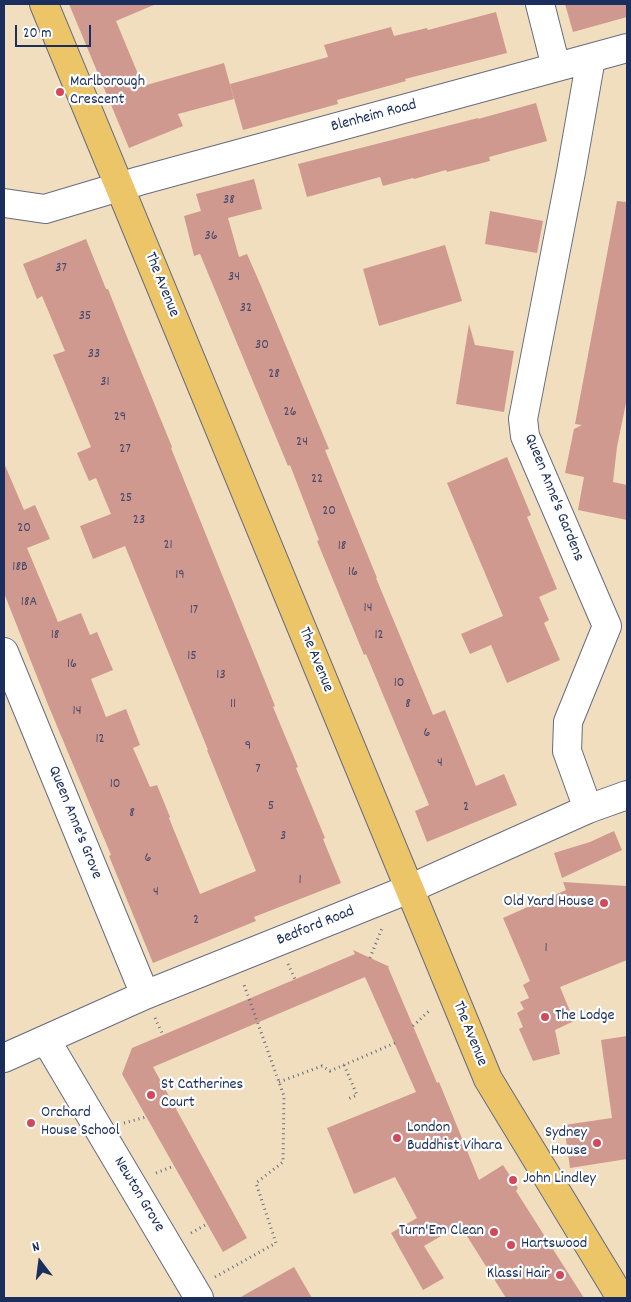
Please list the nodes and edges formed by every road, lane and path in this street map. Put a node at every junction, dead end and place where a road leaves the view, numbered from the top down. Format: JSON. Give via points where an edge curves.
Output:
{"nodes":[{"id":1,"x":44,"y":4,"type":"edge"},
{"id":2,"x":540,"y":4,"type":"edge"},
{"id":3,"x":627,"y":48,"type":"edge"},
{"id":4,"x":591,"y":58,"type":"junction"},
{"id":5,"x":556,"y":67,"type":"junction"},
{"id":6,"x":120,"y":186,"type":"junction"},
{"id":7,"x":4,"y":204,"type":"edge"},
{"id":8,"x":4,"y":652,"type":"edge"},
{"id":9,"x":627,"y":795,"type":"edge"},
{"id":10,"x":588,"y":809,"type":"junction"},
{"id":11,"x":409,"y":889,"type":"junction"},
{"id":12,"x":382,"y":926,"type":"dead end"},
{"id":13,"x":370,"y":958,"type":"dead end"},
{"id":14,"x":286,"y":959,"type":"dead end"},
{"id":15,"x":241,"y":977,"type":"dead end"},
{"id":16,"x":295,"y":979,"type":"dead end"},
{"id":17,"x":149,"y":1004,"type":"junction"},
{"id":18,"x":429,"y":1011,"type":"dead end"},
{"id":19,"x":413,"y":1026,"type":"dead end"},
{"id":20,"x":163,"y":1035,"type":"dead end"},
{"id":21,"x":46,"y":1040,"type":"junction"},
{"id":22,"x":395,"y":1043,"type":"dead end"},
{"id":23,"x":4,"y":1058,"type":"edge"},
{"id":24,"x":344,"y":1065,"type":"junction"},
{"id":25,"x":279,"y":1082,"type":"junction"},
{"id":26,"x":348,"y":1099,"type":"dead end"},
{"id":27,"x":146,"y":1117,"type":"dead end"},
{"id":28,"x":119,"y":1125,"type":"dead end"},
{"id":29,"x":174,"y":1166,"type":"dead end"},
{"id":30,"x":149,"y":1177,"type":"dead end"},
{"id":31,"x":207,"y":1224,"type":"dead end"},
{"id":32,"x":184,"y":1237,"type":"dead end"},
{"id":33,"x":204,"y":1289,"type":"edge"},
{"id":34,"x":621,"y":1298,"type":"edge"}],
"edges":[{"from":1,"to":6,"type":"main road","name":"The Avenue"},
{"from":2,"to":5,"type":"street"},
{"from":3,"to":4,"type":"street","name":"Blenheim Road"},
{"from":4,"to":5,"type":"street","name":"Blenheim Road"},
{"from":4,"to":10,"type":"street","name":"Queen Anne's Gardens","via":[[523,419],[525,436],[606,626],[568,722],[567,751]]},
{"from":5,"to":6,"type":"street","name":"Blenheim Road"},
{"from":6,"to":7,"type":"street","via":[[45,209]]},
{"from":6,"to":11,"type":"main road","name":"The Avenue"},
{"from":8,"to":17,"type":"street","name":"Queen Anne's Grove"},
{"from":9,"to":10,"type":"street","name":"Bedford Road"},
{"from":10,"to":11,"type":"street","name":"Bedford Road"},
{"from":11,"to":17,"type":"street","name":"Bedford Road"},
{"from":11,"to":34,"type":"main road","name":"The Avenue","via":[[488,1079]]},
{"from":12,"to":13,"type":"path"},
{"from":14,"to":16,"type":"path"},
{"from":15,"to":25,"type":"path"},
{"from":17,"to":20,"type":"path"},
{"from":17,"to":21,"type":"street","name":"Bedford Road"},
{"from":18,"to":19,"type":"path"},
{"from":21,"to":23,"type":"street","name":"Bedford Road"},
{"from":21,"to":33,"type":"street","name":"Newton Grove"},
{"from":22,"to":24,"type":"path"},
{"from":24,"to":25,"type":"path","via":[[330,1071],[322,1066]]},
{"from":24,"to":26,"type":"path","via":[[357,1095]]},
{"from":25,"to":33,"type":"path","via":[[284,1096],[283,1162],[256,1183],[276,1243]]},
{"from":27,"to":28,"type":"path"},
{"from":29,"to":30,"type":"path"},
{"from":31,"to":32,"type":"path"}]}
